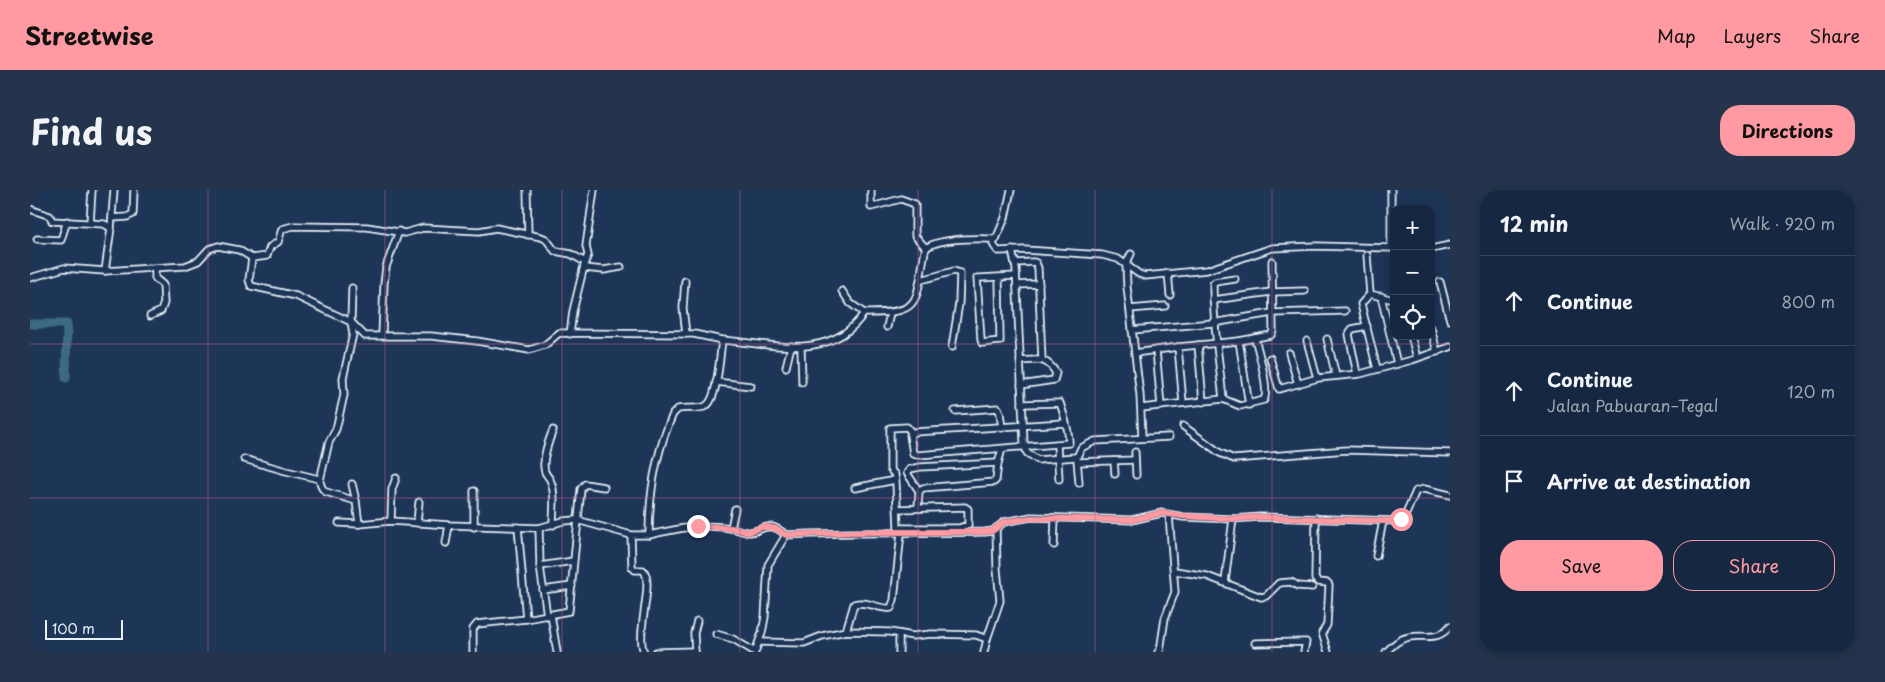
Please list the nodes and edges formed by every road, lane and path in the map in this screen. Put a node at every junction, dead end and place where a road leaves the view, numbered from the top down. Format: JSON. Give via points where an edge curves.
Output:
{"nodes":[{"id":1,"x":92,"y":190,"type":"edge"},
{"id":2,"x":114,"y":190,"type":"edge"},
{"id":3,"x":134,"y":190,"type":"edge"},
{"id":4,"x":527,"y":190,"type":"edge"},
{"id":5,"x":594,"y":190,"type":"edge"},
{"id":6,"x":871,"y":190,"type":"edge"},
{"id":7,"x":1011,"y":190,"type":"edge"},
{"id":8,"x":1391,"y":190,"type":"edge"},
{"id":9,"x":1391,"y":205,"type":"edge"},
{"id":10,"x":30,"y":210,"type":"edge"},
{"id":11,"x":112,"y":218,"type":"junction"},
{"id":12,"x":67,"y":221,"type":"junction"},
{"id":13,"x":90,"y":222,"type":"junction"},
{"id":14,"x":111,"y":228,"type":"junction"},
{"id":15,"x":398,"y":231,"type":"junction"},
{"id":16,"x":528,"y":235,"type":"junction"},
{"id":17,"x":996,"y":239,"type":"junction"},
{"id":18,"x":37,"y":240,"type":"dead end"},
{"id":19,"x":1450,"y":245,"type":"edge"},
{"id":20,"x":926,"y":248,"type":"junction"},
{"id":21,"x":1390,"y":248,"type":"edge"},
{"id":22,"x":1435,"y":248,"type":"edge"},
{"id":23,"x":1012,"y":250,"type":"junction"},
{"id":24,"x":1131,"y":254,"type":"dead end"},
{"id":25,"x":1367,"y":255,"type":"dead end"},
{"id":26,"x":252,"y":258,"type":"junction"},
{"id":27,"x":1272,"y":261,"type":"dead end"},
{"id":28,"x":1014,"y":263,"type":"junction"},
{"id":29,"x":1126,"y":264,"type":"junction"},
{"id":30,"x":585,"y":265,"type":"junction"},
{"id":31,"x":621,"y":267,"type":"dead end"},
{"id":32,"x":155,"y":269,"type":"junction"},
{"id":33,"x":105,"y":271,"type":"junction"},
{"id":34,"x":1168,"y":273,"type":"junction"},
{"id":35,"x":1016,"y":276,"type":"junction"},
{"id":36,"x":999,"y":277,"type":"junction"},
{"id":37,"x":30,"y":278,"type":"edge"},
{"id":38,"x":1235,"y":279,"type":"dead end"},
{"id":39,"x":921,"y":280,"type":"junction"},
{"id":40,"x":684,"y":281,"type":"dead end"},
{"id":41,"x":1440,"y":282,"type":"dead end"},
{"id":42,"x":1039,"y":284,"type":"junction"},
{"id":43,"x":1016,"y":285,"type":"junction"},
{"id":44,"x":352,"y":288,"type":"dead end"},
{"id":45,"x":842,"y":291,"type":"dead end"},
{"id":46,"x":1305,"y":291,"type":"dead end"},
{"id":47,"x":1271,"y":292,"type":"junction"},
{"id":48,"x":1370,"y":294,"type":"junction"},
{"id":49,"x":1170,"y":295,"type":"dead end"},
{"id":50,"x":1381,"y":296,"type":"junction"},
{"id":51,"x":1390,"y":299,"type":"edge"},
{"id":52,"x":1213,"y":300,"type":"junction"},
{"id":53,"x":1165,"y":306,"type":"dead end"},
{"id":54,"x":1130,"y":309,"type":"junction"},
{"id":55,"x":1345,"y":311,"type":"dead end"},
{"id":56,"x":864,"y":312,"type":"junction"},
{"id":57,"x":890,"y":313,"type":"junction"},
{"id":58,"x":1272,"y":313,"type":"junction"},
{"id":59,"x":150,"y":316,"type":"dead end"},
{"id":60,"x":1450,"y":320,"type":"edge"},
{"id":61,"x":351,"y":322,"type":"junction"},
{"id":62,"x":1213,"y":323,"type":"junction"},
{"id":63,"x":1367,"y":326,"type":"junction"},
{"id":64,"x":887,"y":327,"type":"dead end"},
{"id":65,"x":1132,"y":330,"type":"junction"},
{"id":66,"x":570,"y":334,"type":"junction"},
{"id":67,"x":686,"y":334,"type":"junction"},
{"id":68,"x":382,"y":335,"type":"junction"},
{"id":69,"x":1255,"y":338,"type":"junction"},
{"id":70,"x":1327,"y":339,"type":"dead end"},
{"id":71,"x":722,"y":340,"type":"junction"},
{"id":72,"x":1412,"y":340,"type":"edge"},
{"id":73,"x":1434,"y":340,"type":"edge"},
{"id":74,"x":1239,"y":341,"type":"junction"},
{"id":75,"x":1307,"y":341,"type":"dead end"},
{"id":76,"x":1218,"y":344,"type":"junction"},
{"id":77,"x":1198,"y":345,"type":"junction"},
{"id":78,"x":791,"y":346,"type":"junction"},
{"id":79,"x":801,"y":347,"type":"junction"},
{"id":80,"x":952,"y":347,"type":"dead end"},
{"id":81,"x":1178,"y":347,"type":"junction"},
{"id":82,"x":1450,"y":347,"type":"edge"},
{"id":83,"x":1156,"y":350,"type":"junction"},
{"id":84,"x":1437,"y":352,"type":"junction"},
{"id":85,"x":1135,"y":353,"type":"junction"},
{"id":86,"x":1289,"y":353,"type":"dead end"},
{"id":87,"x":1270,"y":358,"type":"dead end"},
{"id":88,"x":1417,"y":358,"type":"junction"},
{"id":89,"x":1042,"y":360,"type":"junction"},
{"id":90,"x":1020,"y":361,"type":"junction"},
{"id":91,"x":1397,"y":364,"type":"junction"},
{"id":92,"x":786,"y":367,"type":"dead end"},
{"id":93,"x":1377,"y":369,"type":"junction"},
{"id":94,"x":1357,"y":374,"type":"junction"},
{"id":95,"x":1336,"y":376,"type":"junction"},
{"id":96,"x":1317,"y":378,"type":"junction"},
{"id":97,"x":716,"y":382,"type":"junction"},
{"id":98,"x":802,"y":382,"type":"dead end"},
{"id":99,"x":1298,"y":384,"type":"junction"},
{"id":100,"x":1021,"y":385,"type":"junction"},
{"id":101,"x":751,"y":386,"type":"dead end"},
{"id":102,"x":1222,"y":400,"type":"junction"},
{"id":103,"x":1203,"y":402,"type":"junction"},
{"id":104,"x":1183,"y":403,"type":"junction"},
{"id":105,"x":1022,"y":404,"type":"junction"},
{"id":106,"x":1249,"y":405,"type":"junction"},
{"id":107,"x":1161,"y":406,"type":"junction"},
{"id":108,"x":1140,"y":408,"type":"junction"},
{"id":109,"x":955,"y":411,"type":"dead end"},
{"id":110,"x":1065,"y":422,"type":"junction"},
{"id":111,"x":1024,"y":426,"type":"junction"},
{"id":112,"x":1183,"y":426,"type":"dead end"},
{"id":113,"x":1002,"y":428,"type":"junction"},
{"id":114,"x":553,"y":430,"type":"dead end"},
{"id":115,"x":912,"y":433,"type":"junction"},
{"id":116,"x":1169,"y":437,"type":"dead end"},
{"id":117,"x":1142,"y":438,"type":"junction"},
{"id":118,"x":1056,"y":445,"type":"junction"},
{"id":119,"x":1025,"y":447,"type":"junction"},
{"id":120,"x":1002,"y":449,"type":"junction"},
{"id":121,"x":1135,"y":452,"type":"dead end"},
{"id":122,"x":1450,"y":453,"type":"edge"},
{"id":123,"x":244,"y":458,"type":"dead end"},
{"id":124,"x":1058,"y":458,"type":"junction"},
{"id":125,"x":1077,"y":459,"type":"junction"},
{"id":126,"x":1135,"y":460,"type":"junction"},
{"id":127,"x":1114,"y":461,"type":"junction"},
{"id":128,"x":998,"y":463,"type":"junction"},
{"id":129,"x":1115,"y":474,"type":"dead end"},
{"id":130,"x":1136,"y":475,"type":"dead end"},
{"id":131,"x":396,"y":478,"type":"dead end"},
{"id":132,"x":1059,"y":479,"type":"dead end"},
{"id":133,"x":320,"y":480,"type":"junction"},
{"id":134,"x":895,"y":480,"type":"junction"},
{"id":135,"x":1079,"y":483,"type":"dead end"},
{"id":136,"x":352,"y":484,"type":"dead end"},
{"id":137,"x":604,"y":487,"type":"dead end"},
{"id":138,"x":855,"y":488,"type":"dead end"},
{"id":139,"x":918,"y":490,"type":"junction"},
{"id":140,"x":474,"y":491,"type":"dead end"},
{"id":141,"x":1450,"y":495,"type":"edge"},
{"id":142,"x":356,"y":501,"type":"junction"},
{"id":143,"x":419,"y":502,"type":"dead end"},
{"id":144,"x":918,"y":508,"type":"junction"},
{"id":145,"x":735,"y":509,"type":"dead end"},
{"id":146,"x":897,"y":509,"type":"junction"},
{"id":147,"x":1169,"y":515,"type":"junction"},
{"id":148,"x":1055,"y":518,"type":"junction"},
{"id":149,"x":1316,"y":518,"type":"junction"},
{"id":150,"x":1233,"y":519,"type":"junction"},
{"id":151,"x":577,"y":520,"type":"junction"},
{"id":152,"x":391,"y":521,"type":"junction"},
{"id":153,"x":1383,"y":521,"type":"junction"},
{"id":154,"x":338,"y":523,"type":"dead end"},
{"id":155,"x":417,"y":523,"type":"junction"},
{"id":156,"x":359,"y":524,"type":"junction"},
{"id":157,"x":553,"y":525,"type":"junction"},
{"id":158,"x":449,"y":526,"type":"junction"},
{"id":159,"x":474,"y":526,"type":"junction"},
{"id":160,"x":518,"y":526,"type":"junction"},
{"id":161,"x":539,"y":528,"type":"junction"},
{"id":162,"x":731,"y":528,"type":"junction"},
{"id":163,"x":996,"y":528,"type":"junction"},
{"id":164,"x":901,"y":533,"type":"junction"},
{"id":165,"x":631,"y":535,"type":"junction"},
{"id":166,"x":649,"y":535,"type":"junction"},
{"id":167,"x":786,"y":535,"type":"junction"},
{"id":168,"x":446,"y":543,"type":"dead end"},
{"id":169,"x":1054,"y":546,"type":"dead end"},
{"id":170,"x":1376,"y":556,"type":"dead end"},
{"id":171,"x":573,"y":561,"type":"junction"},
{"id":172,"x":540,"y":566,"type":"junction"},
{"id":173,"x":1175,"y":571,"type":"junction"},
{"id":174,"x":1225,"y":582,"type":"junction"},
{"id":175,"x":572,"y":586,"type":"junction"},
{"id":176,"x":1312,"y":587,"type":"dead end"},
{"id":177,"x":543,"y":590,"type":"junction"},
{"id":178,"x":549,"y":615,"type":"junction"},
{"id":179,"x":526,"y":619,"type":"junction"},
{"id":180,"x":697,"y":621,"type":"dead end"},
{"id":181,"x":1450,"y":626,"type":"edge"},
{"id":182,"x":846,"y":630,"type":"junction"},
{"id":183,"x":716,"y":634,"type":"dead end"},
{"id":184,"x":899,"y":634,"type":"junction"},
{"id":185,"x":987,"y":639,"type":"junction"},
{"id":186,"x":759,"y":642,"type":"junction"},
{"id":187,"x":1255,"y":643,"type":"dead end"},
{"id":188,"x":473,"y":652,"type":"edge"},
{"id":189,"x":557,"y":652,"type":"edge"},
{"id":190,"x":644,"y":652,"type":"edge"},
{"id":191,"x":656,"y":652,"type":"edge"},
{"id":192,"x":695,"y":652,"type":"edge"},
{"id":193,"x":755,"y":652,"type":"edge"},
{"id":194,"x":899,"y":652,"type":"edge"},
{"id":195,"x":984,"y":652,"type":"edge"},
{"id":196,"x":1158,"y":652,"type":"edge"},
{"id":197,"x":1304,"y":652,"type":"edge"},
{"id":198,"x":1328,"y":652,"type":"edge"},
{"id":199,"x":1386,"y":652,"type":"edge"}],
"edges":[{"from":1,"to":13,"type":"street"},
{"from":2,"to":11,"type":"street"},
{"from":3,"to":11,"type":"street","via":[[133,214]]},
{"from":4,"to":16,"type":"street"},
{"from":5,"to":30,"type":"street"},
{"from":6,"to":20,"type":"street","via":[[871,207],[901,199],[915,204],[915,236]]},
{"from":7,"to":17,"type":"street"},
{"from":8,"to":9,"type":"street"},
{"from":10,"to":12,"type":"street","via":[[50,216],[52,221]]},
{"from":11,"to":14,"type":"street"},
{"from":12,"to":13,"type":"street"},
{"from":12,"to":18,"type":"street","via":[[61,240]]},
{"from":13,"to":14,"type":"street"},
{"from":14,"to":33,"type":"street"},
{"from":15,"to":16,"type":"street","via":[[496,228]]},
{"from":15,"to":26,"type":"street","via":[[293,226],[282,229],[278,242],[270,247],[267,256]]},
{"from":15,"to":68,"type":"street","via":[[384,277]]},
{"from":16,"to":30,"type":"street","via":[[546,239],[552,249],[571,254]]},
{"from":17,"to":20,"type":"street","via":[[940,242]]},
{"from":17,"to":23,"type":"street","via":[[993,243],[995,249],[1002,252]]},
{"from":19,"to":22,"type":"street"},
{"from":20,"to":39,"type":"street"},
{"from":21,"to":34,"type":"street","via":[[1272,248],[1213,268]]},
{"from":23,"to":28,"type":"street"},
{"from":23,"to":29,"type":"street","via":[[1102,255]]},
{"from":24,"to":29,"type":"street"},
{"from":25,"to":48,"type":"street"},
{"from":26,"to":32,"type":"street","via":[[239,250],[215,247],[194,263]]},
{"from":26,"to":61,"type":"street","via":[[251,286],[289,294]]},
{"from":27,"to":47,"type":"street"},
{"from":28,"to":35,"type":"street"},
{"from":28,"to":42,"type":"street","via":[[1036,263]]},
{"from":29,"to":34,"type":"street","via":[[1142,275]]},
{"from":29,"to":54,"type":"street"},
{"from":30,"to":31,"type":"street","via":[[604,270]]},
{"from":30,"to":66,"type":"street"},
{"from":32,"to":33,"type":"street"},
{"from":32,"to":59,"type":"street","via":[[155,278],[163,285],[164,307],[158,314]]},
{"from":33,"to":37,"type":"street","via":[[64,268]]},
{"from":34,"to":49,"type":"street"},
{"from":35,"to":36,"type":"street"},
{"from":35,"to":43,"type":"street"},
{"from":36,"to":36,"type":"street","via":[[978,278],[982,343],[1000,341]]},
{"from":38,"to":52,"type":"street","via":[[1214,283]]},
{"from":39,"to":57,"type":"street","via":[[912,304]]},
{"from":39,"to":80,"type":"street","via":[[954,271],[960,273]]},
{"from":40,"to":67,"type":"street"},
{"from":41,"to":60,"type":"street"},
{"from":42,"to":43,"type":"street"},
{"from":42,"to":89,"type":"street"},
{"from":43,"to":90,"type":"street"},
{"from":44,"to":61,"type":"street"},
{"from":45,"to":56,"type":"street","via":[[850,303]]},
{"from":46,"to":47,"type":"street"},
{"from":47,"to":52,"type":"street"},
{"from":47,"to":58,"type":"street"},
{"from":48,"to":50,"type":"street"},
{"from":48,"to":63,"type":"street","via":[[1361,304]]},
{"from":50,"to":51,"type":"street"},
{"from":50,"to":91,"type":"street"},
{"from":52,"to":62,"type":"street"},
{"from":53,"to":54,"type":"street"},
{"from":54,"to":65,"type":"street"},
{"from":55,"to":58,"type":"street"},
{"from":56,"to":57,"type":"street"},
{"from":56,"to":79,"type":"street","via":[[857,323],[840,335],[817,345]]},
{"from":57,"to":64,"type":"street"},
{"from":58,"to":62,"type":"street"},
{"from":58,"to":69,"type":"street","via":[[1272,334]]},
{"from":61,"to":68,"type":"street","via":[[363,335]]},
{"from":61,"to":133,"type":"street","via":[[353,334],[343,378],[344,395]]},
{"from":62,"to":65,"type":"street"},
{"from":62,"to":76,"type":"street"},
{"from":63,"to":93,"type":"street"},
{"from":63,"to":94,"type":"street","via":[[1352,329],[1349,334]]},
{"from":65,"to":85,"type":"street"},
{"from":66,"to":67,"type":"street"},
{"from":66,"to":68,"type":"street","via":[[556,334],[545,345],[529,350],[455,338]]},
{"from":67,"to":71,"type":"street"},
{"from":69,"to":74,"type":"street"},
{"from":69,"to":106,"type":"street","via":[[1266,397]]},
{"from":70,"to":95,"type":"street"},
{"from":71,"to":78,"type":"street"},
{"from":71,"to":97,"type":"street"},
{"from":72,"to":88,"type":"street"},
{"from":73,"to":84,"type":"street"},
{"from":74,"to":76,"type":"street"},
{"from":74,"to":106,"type":"street"},
{"from":75,"to":96,"type":"street"},
{"from":76,"to":77,"type":"street"},
{"from":76,"to":102,"type":"street"},
{"from":77,"to":81,"type":"street"},
{"from":77,"to":103,"type":"street"},
{"from":78,"to":79,"type":"street"},
{"from":78,"to":92,"type":"street"},
{"from":79,"to":98,"type":"street"},
{"from":81,"to":83,"type":"street"},
{"from":81,"to":104,"type":"street"},
{"from":82,"to":84,"type":"street"},
{"from":83,"to":85,"type":"street"},
{"from":83,"to":107,"type":"street"},
{"from":84,"to":88,"type":"street"},
{"from":85,"to":108,"type":"street"},
{"from":86,"to":99,"type":"street"},
{"from":87,"to":99,"type":"street","via":[[1279,389]]},
{"from":88,"to":91,"type":"street"},
{"from":89,"to":90,"type":"street"},
{"from":89,"to":100,"type":"street","via":[[1053,369],[1056,374],[1054,380]]},
{"from":90,"to":100,"type":"street"},
{"from":91,"to":93,"type":"street"},
{"from":93,"to":94,"type":"street"},
{"from":94,"to":95,"type":"street"},
{"from":95,"to":96,"type":"street"},
{"from":96,"to":99,"type":"street"},
{"from":97,"to":101,"type":"street"},
{"from":97,"to":166,"type":"street","via":[[707,406],[678,409],[673,414],[658,456],[649,509]]},
{"from":100,"to":105,"type":"street"},
{"from":102,"to":103,"type":"street"},
{"from":102,"to":106,"type":"street","via":[[1240,406]]},
{"from":103,"to":104,"type":"street"},
{"from":104,"to":107,"type":"street"},
{"from":105,"to":110,"type":"street","via":[[1058,402]]},
{"from":105,"to":111,"type":"street"},
{"from":107,"to":108,"type":"street"},
{"from":108,"to":117,"type":"street"},
{"from":109,"to":113,"type":"street","via":[[998,408]]},
{"from":110,"to":111,"type":"street"},
{"from":110,"to":118,"type":"street","via":[[1069,442]]},
{"from":111,"to":113,"type":"street"},
{"from":111,"to":119,"type":"street"},
{"from":112,"to":122,"type":"street","via":[[1220,453],[1234,459],[1347,450]]},
{"from":113,"to":115,"type":"street"},
{"from":114,"to":157,"type":"street","via":[[544,464],[551,481]]},
{"from":115,"to":120,"type":"street","via":[[913,454],[918,455]]},
{"from":115,"to":134,"type":"street","via":[[907,427],[890,428],[890,468]]},
{"from":116,"to":117,"type":"street"},
{"from":117,"to":125,"type":"street","via":[[1095,441],[1081,448]]},
{"from":118,"to":119,"type":"street"},
{"from":118,"to":124,"type":"street"},
{"from":119,"to":120,"type":"street"},
{"from":119,"to":124,"type":"street","via":[[1038,460]]},
{"from":120,"to":128,"type":"street"},
{"from":121,"to":126,"type":"street"},
{"from":123,"to":133,"type":"street"},
{"from":124,"to":125,"type":"street"},
{"from":124,"to":132,"type":"street"},
{"from":125,"to":127,"type":"street"},
{"from":125,"to":135,"type":"street"},
{"from":126,"to":127,"type":"street"},
{"from":126,"to":130,"type":"street"},
{"from":127,"to":129,"type":"street"},
{"from":128,"to":139,"type":"street","via":[[994,482]]},
{"from":128,"to":139,"type":"street","via":[[910,469],[908,473]]},
{"from":131,"to":152,"type":"street","via":[[392,489]]},
{"from":133,"to":142,"type":"street","via":[[326,492]]},
{"from":134,"to":138,"type":"street"},
{"from":134,"to":146,"type":"street"},
{"from":136,"to":142,"type":"street"},
{"from":137,"to":151,"type":"street","via":[[582,486]]},
{"from":139,"to":144,"type":"street"},
{"from":140,"to":159,"type":"street"},
{"from":141,"to":153,"type":"street","via":[[1416,490],[1405,516],[1397,521]]},
{"from":142,"to":156,"type":"street"},
{"from":143,"to":155,"type":"street"},
{"from":144,"to":146,"type":"street"},
{"from":144,"to":146,"type":"street","via":[[965,506],[970,516],[968,525],[899,529]]},
{"from":145,"to":162,"type":"street"},
{"from":147,"to":148,"type":"street","via":[[1162,513],[1132,520]]},
{"from":147,"to":150,"type":"street"},
{"from":147,"to":173,"type":"street"},
{"from":148,"to":163,"type":"street","via":[[1004,522]]},
{"from":148,"to":169,"type":"street"},
{"from":149,"to":150,"type":"street"},
{"from":149,"to":153,"type":"street"},
{"from":149,"to":198,"type":"street","via":[[1315,579],[1329,586],[1327,625],[1322,633]]},
{"from":150,"to":174,"type":"street"},
{"from":151,"to":157,"type":"street"},
{"from":151,"to":165,"type":"street"},
{"from":151,"to":171,"type":"street"},
{"from":152,"to":155,"type":"street"},
{"from":152,"to":156,"type":"street"},
{"from":153,"to":170,"type":"street"},
{"from":154,"to":156,"type":"street"},
{"from":155,"to":158,"type":"street"},
{"from":157,"to":161,"type":"street"},
{"from":158,"to":159,"type":"street"},
{"from":158,"to":168,"type":"street"},
{"from":159,"to":160,"type":"street"},
{"from":160,"to":161,"type":"street"},
{"from":160,"to":179,"type":"street"},
{"from":161,"to":172,"type":"street"},
{"from":162,"to":166,"type":"street","via":[[698,526]]},
{"from":162,"to":167,"type":"street","via":[[749,532],[768,527]]},
{"from":163,"to":164,"type":"street","via":[[985,532]]},
{"from":163,"to":185,"type":"street","via":[[1000,601]]},
{"from":164,"to":167,"type":"street"},
{"from":164,"to":182,"type":"street","via":[[891,608],[854,604]]},
{"from":165,"to":166,"type":"street"},
{"from":165,"to":190,"type":"street","via":[[632,567],[643,570],[647,575],[642,639]]},
{"from":167,"to":186,"type":"street","via":[[768,565],[766,612]]},
{"from":171,"to":172,"type":"street"},
{"from":171,"to":175,"type":"street"},
{"from":172,"to":177,"type":"street"},
{"from":173,"to":174,"type":"street"},
{"from":173,"to":196,"type":"street","via":[[1175,592],[1165,618]]},
{"from":174,"to":176,"type":"street","via":[[1263,597],[1279,583]]},
{"from":175,"to":177,"type":"street"},
{"from":175,"to":178,"type":"street","via":[[569,611]]},
{"from":177,"to":178,"type":"street"},
{"from":178,"to":179,"type":"street"},
{"from":178,"to":189,"type":"street"},
{"from":179,"to":188,"type":"street","via":[[476,624]]},
{"from":180,"to":192,"type":"street"},
{"from":181,"to":199,"type":"street","via":[[1443,634],[1410,637],[1397,642]]},
{"from":182,"to":184,"type":"street"},
{"from":182,"to":186,"type":"street","via":[[804,643]]},
{"from":183,"to":193,"type":"street","via":[[733,639]]},
{"from":184,"to":185,"type":"street","via":[[976,635]]},
{"from":184,"to":194,"type":"street"},
{"from":185,"to":195,"type":"street"},
{"from":186,"to":193,"type":"street"},
{"from":187,"to":197,"type":"street","via":[[1306,642]]},
{"from":191,"to":192,"type":"street"}]}
